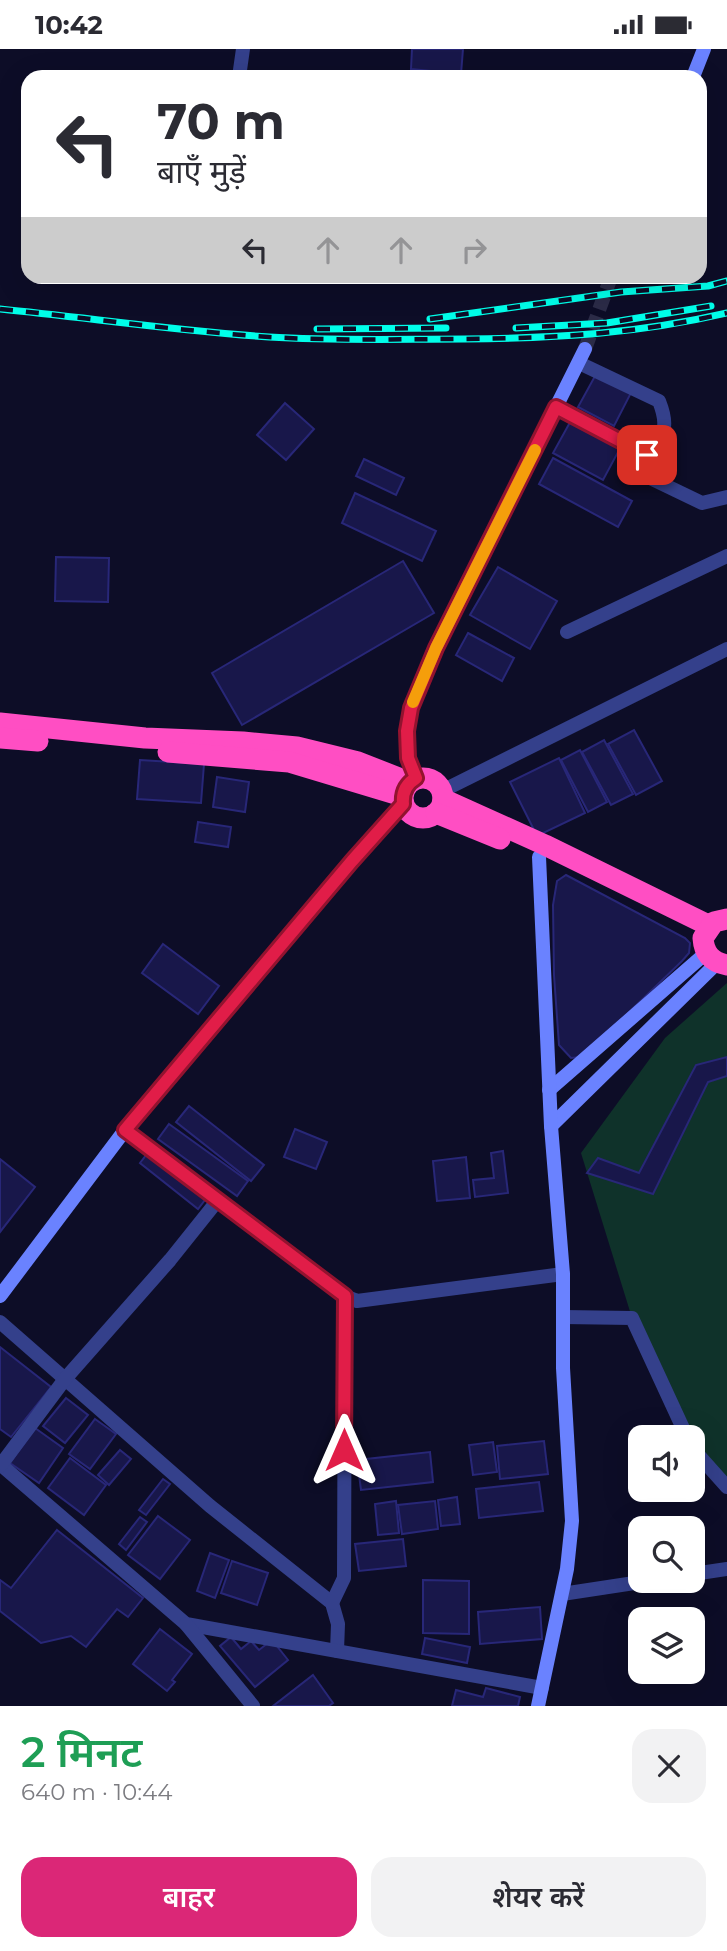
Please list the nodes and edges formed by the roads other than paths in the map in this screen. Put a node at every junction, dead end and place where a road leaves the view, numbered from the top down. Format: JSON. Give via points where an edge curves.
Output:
{"nodes":[{"id":1,"x":243,"y":49,"type":"edge"},
{"id":2,"x":704,"y":49,"type":"edge"},
{"id":3,"x":240,"y":70,"type":"edge"},
{"id":4,"x":695,"y":70,"type":"edge"},
{"id":5,"x":582,"y":356,"type":"joint"},
{"id":6,"x":556,"y":407,"type":"junction"},
{"id":7,"x":647,"y":455,"type":"junction"},
{"id":8,"x":727,"y":497,"type":"edge"},
{"id":9,"x":727,"y":556,"type":"edge"},
{"id":10,"x":567,"y":632,"type":"dead end"},
{"id":11,"x":727,"y":649,"type":"edge"},
{"id":12,"x":0,"y":723,"type":"edge"},
{"id":13,"x":0,"y":738,"type":"edge"},
{"id":14,"x":407,"y":790,"type":"junction"},
{"id":15,"x":441,"y":801,"type":"junction"},
{"id":16,"x":539,"y":857,"type":"junction"},
{"id":17,"x":715,"y":944,"type":"edge"},
{"id":18,"x":549,"y":1090,"type":"junction"},
{"id":19,"x":551,"y":1126,"type":"junction"},
{"id":20,"x":125,"y":1130,"type":"junction"},
{"id":21,"x":218,"y":1200,"type":"junction"},
{"id":22,"x":563,"y":1274,"type":"junction"},
{"id":23,"x":0,"y":1296,"type":"edge"},
{"id":24,"x":345,"y":1296,"type":"junction"},
{"id":25,"x":563,"y":1317,"type":"junction"},
{"id":26,"x":0,"y":1322,"type":"edge"},
{"id":27,"x":65,"y":1379,"type":"junction"},
{"id":28,"x":681,"y":1425,"type":"edge"},
{"id":29,"x":705,"y":1462,"type":"edge"},
{"id":30,"x":0,"y":1465,"type":"edge"},
{"id":31,"x":727,"y":1487,"type":"edge"},
{"id":32,"x":727,"y":1569,"type":"edge"},
{"id":33,"x":705,"y":1572,"type":"edge"},
{"id":34,"x":628,"y":1584,"type":"edge"},
{"id":35,"x":562,"y":1594,"type":"junction"},
{"id":36,"x":332,"y":1603,"type":"junction"},
{"id":37,"x":186,"y":1624,"type":"junction"},
{"id":38,"x":337,"y":1651,"type":"junction"},
{"id":39,"x":542,"y":1688,"type":"junction"},
{"id":40,"x":253,"y":1706,"type":"edge"},
{"id":41,"x":538,"y":1706,"type":"edge"}],
"edges":[{"from":1,"to":3,"type":"street"},
{"from":2,"to":4,"type":"main road"},
{"from":5,"to":6,"type":"main road"},
{"from":5,"to":7,"type":"street","via":[[659,401],[667,420]]},
{"from":6,"to":7,"type":"street"},
{"from":6,"to":14,"type":"main road","via":[[436,648],[411,708]]},
{"from":7,"to":8,"type":"street","via":[[643,462],[648,477],[662,485],[702,503]]},
{"from":9,"to":10,"type":"street"},
{"from":11,"to":15,"type":"street"},
{"from":12,"to":14,"type":"highway","via":[[297,747],[358,762]]},
{"from":13,"to":14,"type":"highway","via":[[289,762]]},
{"from":14,"to":15,"type":"highway","via":[[432,779]]},
{"from":14,"to":15,"type":"highway","via":[[414,816],[429,817]]},
{"from":14,"to":20,"type":"main road"},
{"from":15,"to":16,"type":"highway"},
{"from":15,"to":17,"type":"highway","via":[[545,845]]},
{"from":16,"to":17,"type":"highway"},
{"from":16,"to":18,"type":"main road"},
{"from":17,"to":18,"type":"main road"},
{"from":17,"to":19,"type":"main road"},
{"from":18,"to":19,"type":"main road"},
{"from":19,"to":22,"type":"main road"},
{"from":20,"to":21,"type":"street"},
{"from":20,"to":23,"type":"main road"},
{"from":21,"to":24,"type":"street"},
{"from":21,"to":27,"type":"street"},
{"from":22,"to":24,"type":"street","via":[[357,1301]]},
{"from":22,"to":25,"type":"main road"},
{"from":24,"to":36,"type":"street","via":[[344,1579]]},
{"from":25,"to":28,"type":"street","via":[[632,1318]]},
{"from":25,"to":35,"type":"main road","via":[[572,1521]]},
{"from":26,"to":27,"type":"street"},
{"from":27,"to":30,"type":"street"},
{"from":27,"to":36,"type":"street","via":[[210,1506]]},
{"from":29,"to":31,"type":"street"},
{"from":30,"to":37,"type":"street"},
{"from":32,"to":33,"type":"street"},
{"from":34,"to":35,"type":"street"},
{"from":35,"to":39,"type":"main road"},
{"from":36,"to":38,"type":"street","via":[[338,1624]]},
{"from":37,"to":38,"type":"street"},
{"from":37,"to":40,"type":"street"},
{"from":38,"to":39,"type":"street"},
{"from":39,"to":41,"type":"main road"}]}
